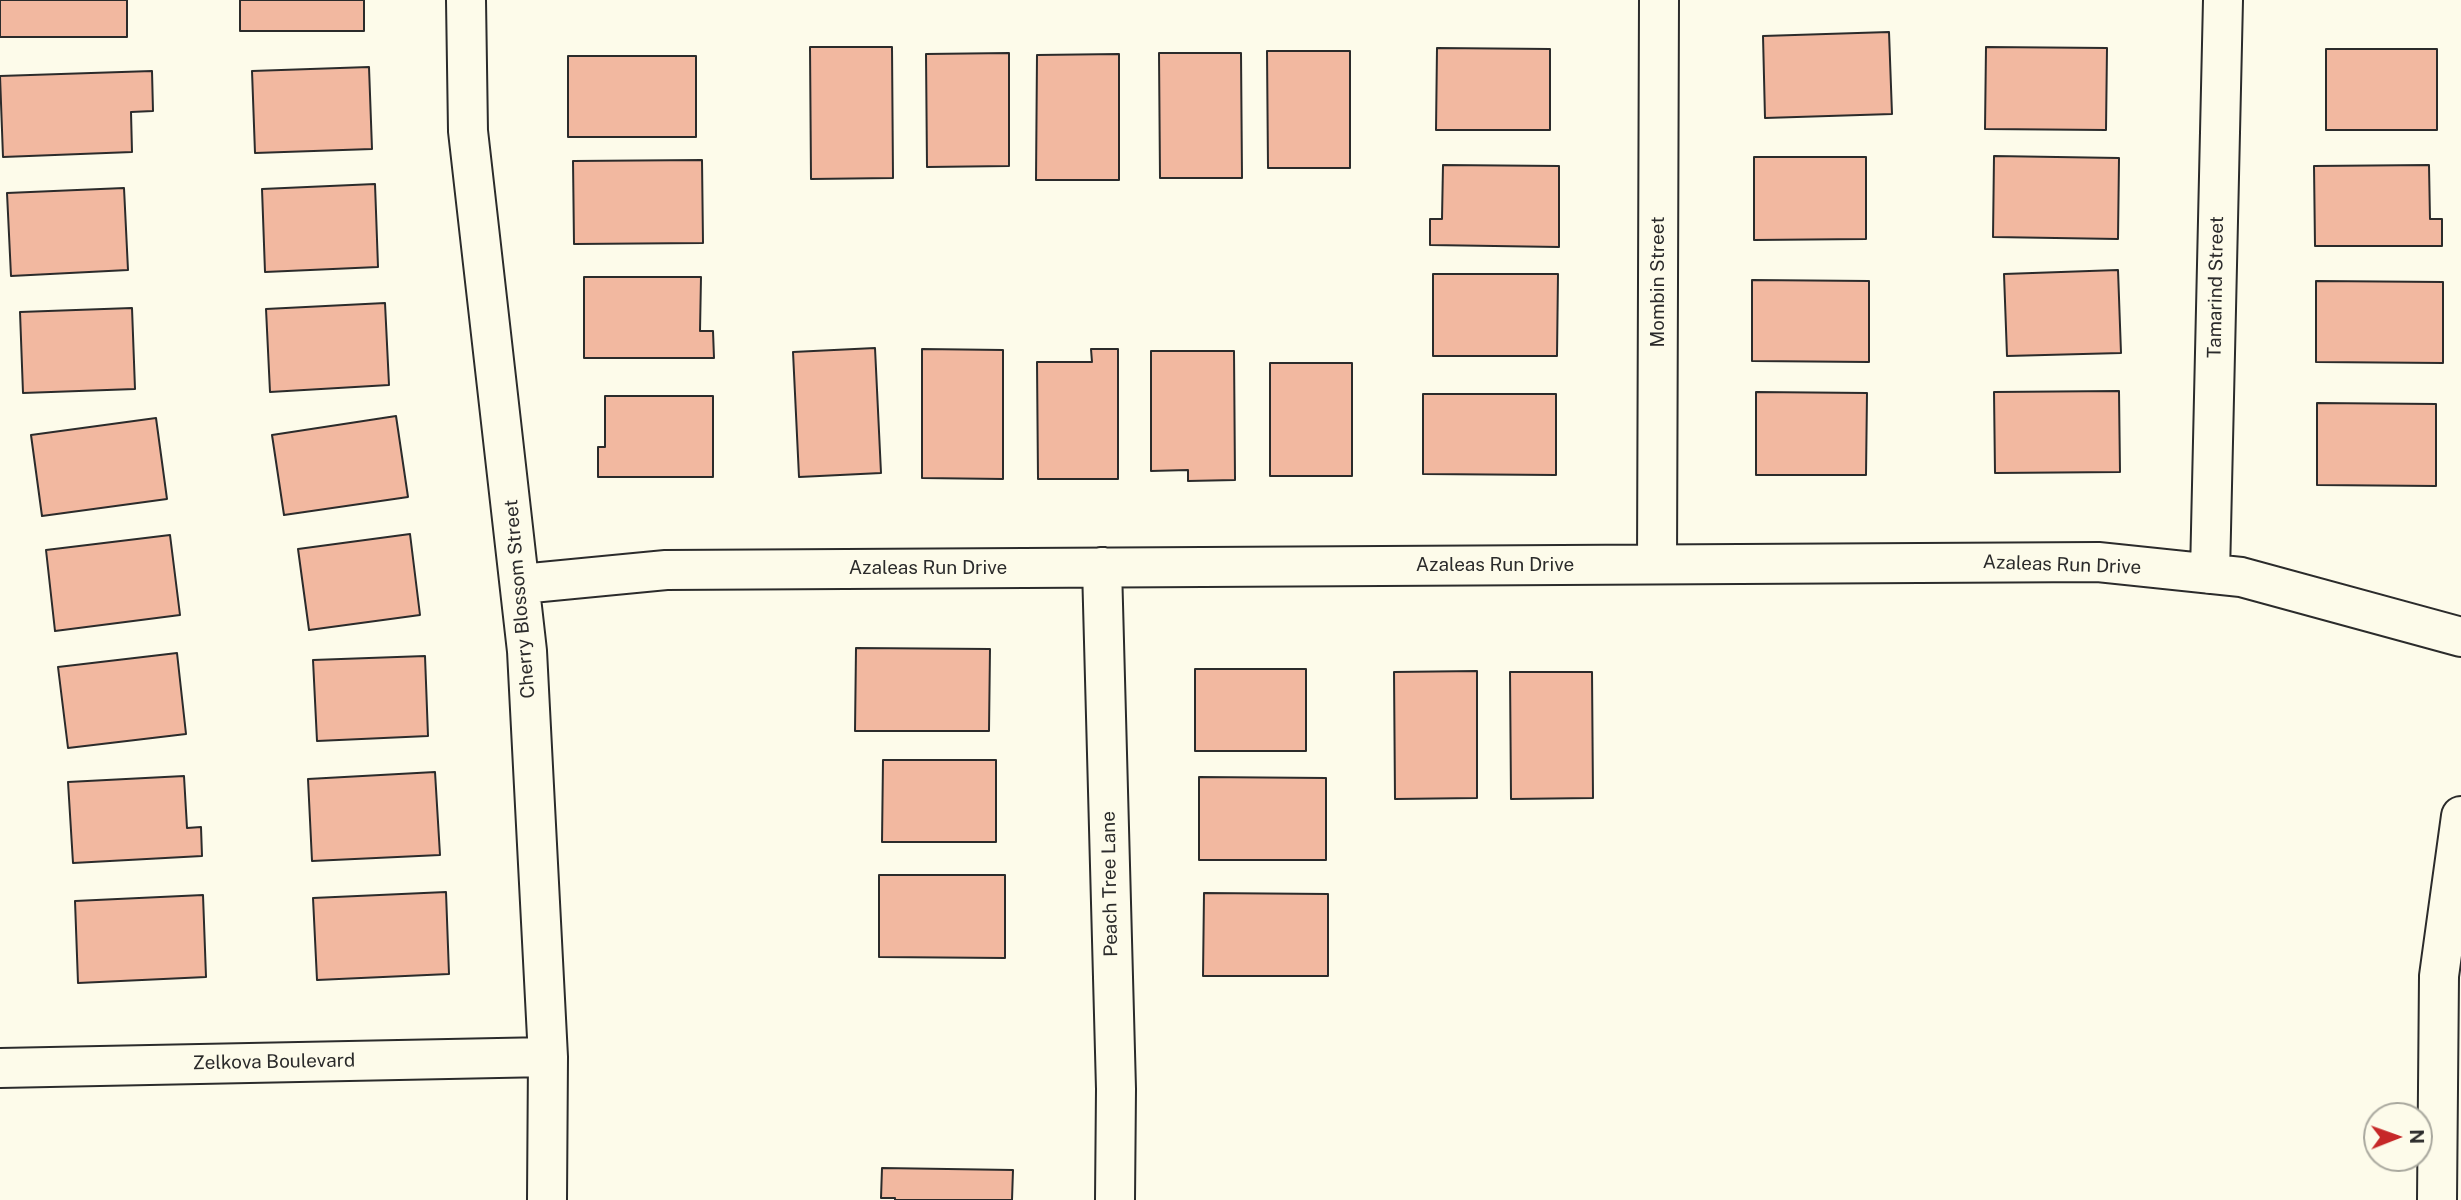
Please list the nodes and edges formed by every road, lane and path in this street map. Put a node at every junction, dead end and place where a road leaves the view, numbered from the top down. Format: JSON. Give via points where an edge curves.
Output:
{"nodes":[{"id":1,"x":466,"y":0,"type":"edge"},
{"id":2,"x":1659,"y":0,"type":"edge"},
{"id":3,"x":2223,"y":0,"type":"edge"},
{"id":4,"x":1657,"y":564,"type":"junction"},
{"id":5,"x":1102,"y":567,"type":"junction"},
{"id":6,"x":2210,"y":573,"type":"junction"},
{"id":7,"x":521,"y":584,"type":"junction"},
{"id":8,"x":2461,"y":637,"type":"edge"},
{"id":9,"x":2461,"y":816,"type":"edge"},
{"id":10,"x":548,"y":1057,"type":"junction"},
{"id":11,"x":0,"y":1068,"type":"edge"},
{"id":12,"x":547,"y":1200,"type":"edge"},
{"id":13,"x":1115,"y":1200,"type":"edge"},
{"id":14,"x":2437,"y":1200,"type":"edge"}],
"edges":[{"from":1,"to":7,"type":"street","name":"Cherry Blossom Street","via":[[468,131]]},
{"from":2,"to":4,"type":"street","name":"Mombin Street"},
{"from":3,"to":6,"type":"street","name":"Tamarind Street"},
{"from":4,"to":5,"type":"street","name":"Azaleas Run Drive"},
{"from":4,"to":6,"type":"street","name":"Azaleas Run Drive","via":[[2098,562]]},
{"from":5,"to":7,"type":"street","name":"Azaleas Run Drive","via":[[666,570]]},
{"from":5,"to":13,"type":"street","name":"Peach Tree Lane"},
{"from":6,"to":8,"type":"street","name":"Azaleas Run Drive","via":[[2241,576]]},
{"from":7,"to":10,"type":"street","name":"Cherry Blossom Street"},
{"from":9,"to":14,"type":"street","via":[[2439,976]]},
{"from":10,"to":11,"type":"street","name":"Zelkova Boulevard"},
{"from":10,"to":12,"type":"street","name":"Cherry Blossom Street"}]}
